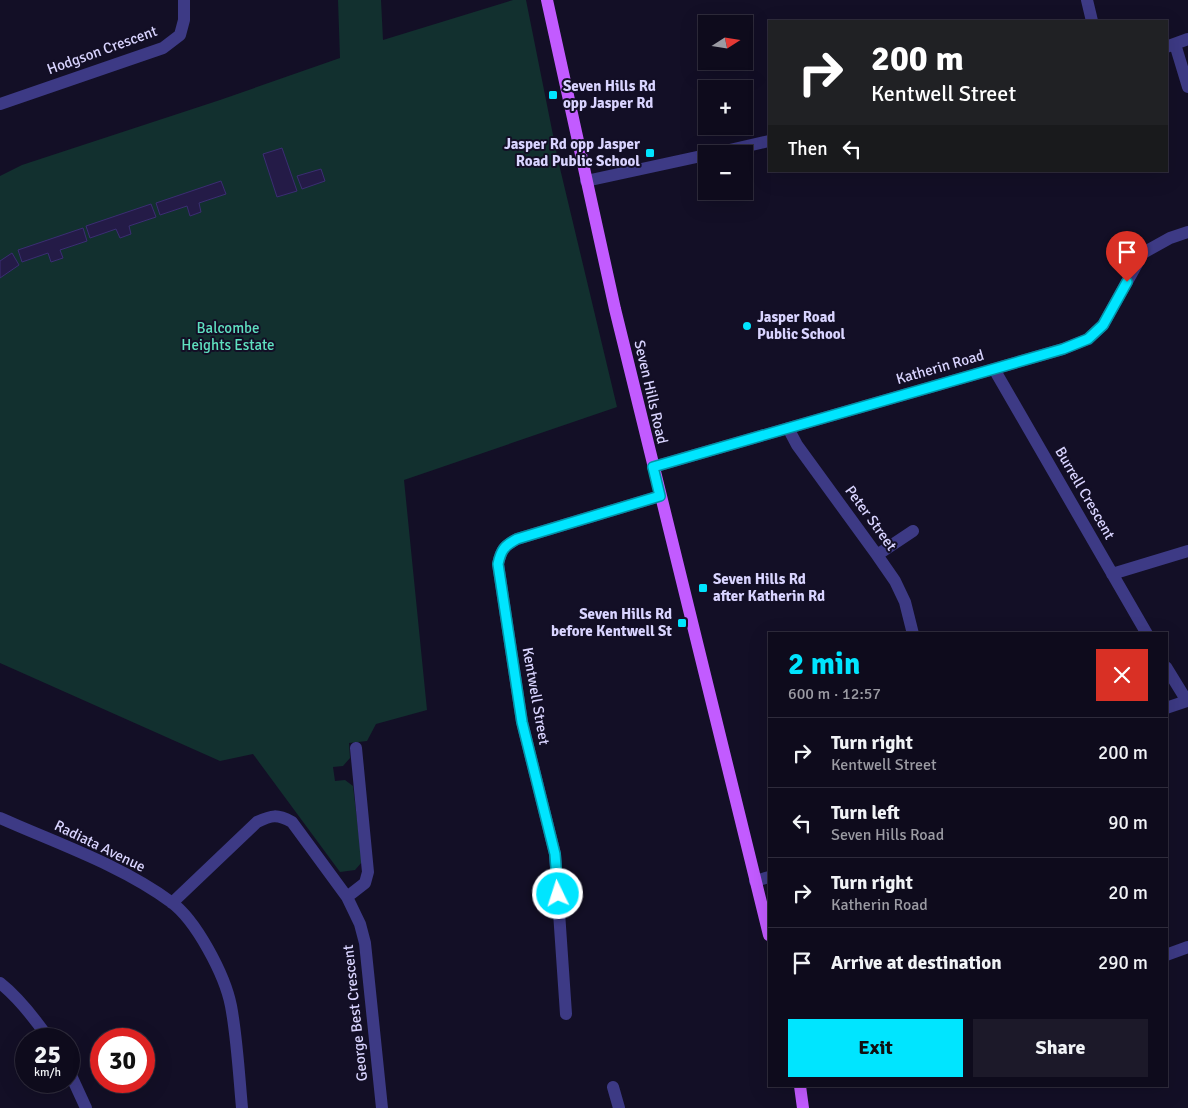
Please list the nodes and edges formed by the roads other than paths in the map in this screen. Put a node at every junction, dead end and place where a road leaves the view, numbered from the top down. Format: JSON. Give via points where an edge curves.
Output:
{"nodes":[{"id":1,"x":184,"y":0,"type":"edge"},
{"id":2,"x":547,"y":0,"type":"edge"},
{"id":3,"x":1087,"y":0,"type":"edge"},
{"id":4,"x":1092,"y":20,"type":"edge"},
{"id":5,"x":1188,"y":39,"type":"edge"},
{"id":6,"x":1171,"y":45,"type":"edge"},
{"id":7,"x":1188,"y":87,"type":"edge"},
{"id":8,"x":0,"y":104,"type":"edge"},
{"id":9,"x":768,"y":142,"type":"edge"},
{"id":10,"x":753,"y":145,"type":"edge"},
{"id":11,"x":698,"y":157,"type":"edge"},
{"id":12,"x":586,"y":181,"type":"junction"},
{"id":13,"x":1188,"y":232,"type":"edge"},
{"id":14,"x":994,"y":369,"type":"junction"},
{"id":15,"x":788,"y":428,"type":"junction"},
{"id":16,"x":653,"y":467,"type":"junction"},
{"id":17,"x":660,"y":496,"type":"junction"},
{"id":18,"x":912,"y":531,"type":"dead end"},
{"id":19,"x":1188,"y":551,"type":"edge"},
{"id":20,"x":877,"y":554,"type":"junction"},
{"id":21,"x":1112,"y":574,"type":"junction"},
{"id":22,"x":912,"y":632,"type":"edge"},
{"id":23,"x":1146,"y":632,"type":"edge"},
{"id":24,"x":1168,"y":670,"type":"edge"},
{"id":25,"x":1168,"y":707,"type":"edge"},
{"id":26,"x":356,"y":748,"type":"dead end"},
{"id":27,"x":0,"y":818,"type":"edge"},
{"id":28,"x":768,"y":877,"type":"edge"},
{"id":29,"x":755,"y":882,"type":"junction"},
{"id":30,"x":347,"y":897,"type":"junction"},
{"id":31,"x":172,"y":902,"type":"junction"},
{"id":32,"x":768,"y":930,"type":"edge"},
{"id":33,"x":1188,"y":947,"type":"edge"},
{"id":34,"x":1168,"y":954,"type":"edge"},
{"id":35,"x":0,"y":983,"type":"edge"},
{"id":36,"x":566,"y":1014,"type":"dead end"},
{"id":37,"x":41,"y":1028,"type":"edge"},
{"id":38,"x":613,"y":1087,"type":"dead end"},
{"id":39,"x":800,"y":1087,"type":"edge"},
{"id":40,"x":79,"y":1093,"type":"edge"},
{"id":41,"x":86,"y":1108,"type":"edge"},
{"id":42,"x":242,"y":1108,"type":"edge"},
{"id":43,"x":382,"y":1108,"type":"edge"},
{"id":44,"x":619,"y":1108,"type":"edge"},
{"id":45,"x":804,"y":1108,"type":"edge"}],
"edges":[{"from":1,"to":8,"type":"street","name":"Hodgson Crescent","via":[[180,35],[163,48]]},
{"from":2,"to":12,"type":"main road","name":"Seven Hills Road"},
{"from":3,"to":4,"type":"street"},
{"from":5,"to":6,"type":"street"},
{"from":6,"to":7,"type":"street"},
{"from":9,"to":10,"type":"street"},
{"from":11,"to":12,"type":"street"},
{"from":12,"to":16,"type":"main road","name":"Seven Hills Road"},
{"from":13,"to":14,"type":"street","name":"Katherin Road","via":[[1144,253],[1103,325],[1088,339]]},
{"from":14,"to":15,"type":"street","name":"Katherin Road"},
{"from":14,"to":21,"type":"street","name":"Burrell Crescent"},
{"from":15,"to":16,"type":"street","name":"Katherin Road"},
{"from":15,"to":20,"type":"street","name":"Peter Street"},
{"from":16,"to":17,"type":"main road","name":"Seven Hills Road"},
{"from":17,"to":29,"type":"main road","name":"Seven Hills Road"},
{"from":17,"to":36,"type":"street","name":"Kentwell Street","via":[[517,539],[506,545],[498,564],[522,722],[555,854]]},
{"from":18,"to":20,"type":"street"},
{"from":19,"to":21,"type":"street"},
{"from":20,"to":22,"type":"street","name":"Peter Street","via":[[902,595]]},
{"from":21,"to":23,"type":"street","name":"Burrell Crescent"},
{"from":24,"to":25,"type":"street","via":[[1186,701]]},
{"from":26,"to":30,"type":"street","via":[[368,872],[364,882]]},
{"from":27,"to":31,"type":"street","name":"Radiata Avenue","via":[[120,871]]},
{"from":28,"to":29,"type":"street"},
{"from":29,"to":32,"type":"main road","name":"Seven Hills Road"},
{"from":30,"to":31,"type":"street","name":"George Best Crescent","via":[[292,822],[280,815],[256,822]]},
{"from":30,"to":43,"type":"street","name":"George Best Crescent","via":[[365,943]]},
{"from":31,"to":42,"type":"street","name":"Radiata Avenue","via":[[208,949],[221,975],[231,1005]]},
{"from":33,"to":34,"type":"street"},
{"from":35,"to":37,"type":"street"},
{"from":38,"to":44,"type":"street"},
{"from":39,"to":45,"type":"main road"},
{"from":40,"to":41,"type":"street"}]}
